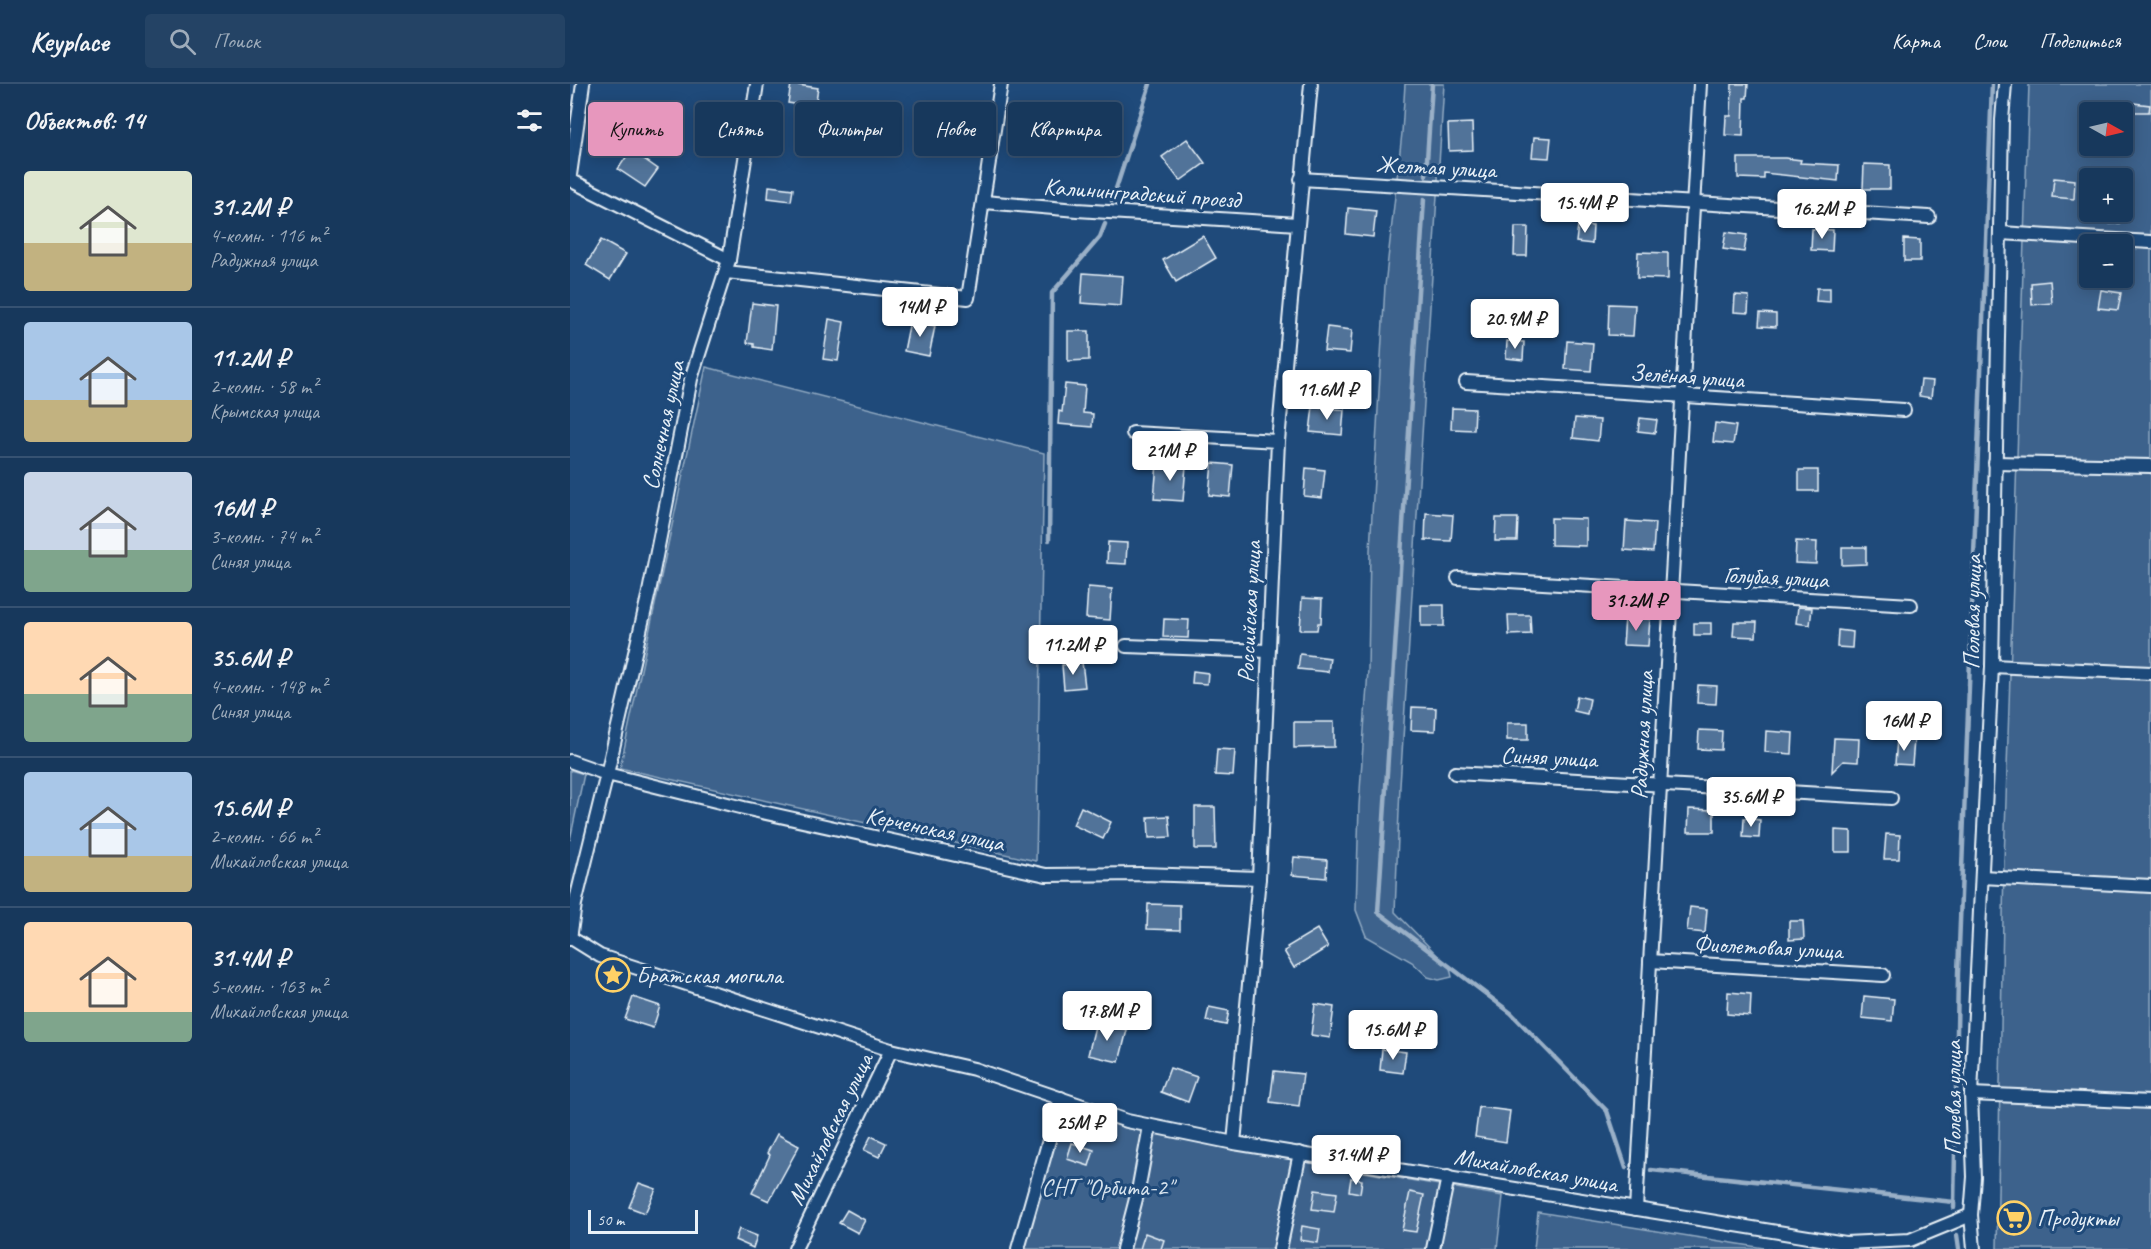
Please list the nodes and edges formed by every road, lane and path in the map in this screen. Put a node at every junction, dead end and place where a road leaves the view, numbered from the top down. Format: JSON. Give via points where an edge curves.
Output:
{"nodes":[{"id":1,"x":583,"y":84,"type":"edge"},
{"id":2,"x":757,"y":84,"type":"edge"},
{"id":3,"x":1001,"y":84,"type":"edge"},
{"id":4,"x":1311,"y":84,"type":"edge"},
{"id":5,"x":1700,"y":84,"type":"edge"},
{"id":6,"x":2005,"y":84,"type":"edge"},
{"id":7,"x":570,"y":175,"type":"edge"},
{"id":8,"x":1301,"y":179,"type":"junction"},
{"id":9,"x":570,"y":180,"type":"edge"},
{"id":10,"x":984,"y":202,"type":"junction"},
{"id":11,"x":1693,"y":203,"type":"junction"},
{"id":12,"x":1929,"y":217,"type":"dead end"},
{"id":13,"x":1297,"y":224,"type":"junction"},
{"id":14,"x":2001,"y":233,"type":"junction"},
{"id":15,"x":2151,"y":242,"type":"edge"},
{"id":16,"x":728,"y":266,"type":"junction"},
{"id":17,"x":1466,"y":382,"type":"dead end"},
{"id":18,"x":1682,"y":397,"type":"junction"},
{"id":19,"x":1904,"y":410,"type":"dead end"},
{"id":20,"x":1134,"y":433,"type":"dead end"},
{"id":21,"x":1278,"y":441,"type":"junction"},
{"id":22,"x":1995,"y":463,"type":"junction"},
{"id":23,"x":2151,"y":466,"type":"edge"},
{"id":24,"x":1458,"y":578,"type":"dead end"},
{"id":25,"x":1671,"y":592,"type":"junction"},
{"id":26,"x":1911,"y":606,"type":"dead end"},
{"id":27,"x":1126,"y":646,"type":"dead end"},
{"id":28,"x":1268,"y":651,"type":"junction"},
{"id":29,"x":1992,"y":666,"type":"junction"},
{"id":30,"x":2151,"y":673,"type":"edge"},
{"id":31,"x":570,"y":761,"type":"edge"},
{"id":32,"x":1455,"y":773,"type":"dead end"},
{"id":33,"x":607,"y":774,"type":"junction"},
{"id":34,"x":1660,"y":785,"type":"junction"},
{"id":35,"x":1891,"y":798,"type":"dead end"},
{"id":36,"x":1982,"y":877,"type":"junction"},
{"id":37,"x":1259,"y":878,"type":"junction"},
{"id":38,"x":2151,"y":886,"type":"edge"},
{"id":39,"x":570,"y":939,"type":"edge"},
{"id":40,"x":1650,"y":961,"type":"junction"},
{"id":41,"x":1883,"y":975,"type":"dead end"},
{"id":42,"x":891,"y":1050,"type":"junction"},
{"id":43,"x":1971,"y":1094,"type":"junction"},
{"id":44,"x":1061,"y":1098,"type":"junction"},
{"id":45,"x":2151,"y":1102,"type":"edge"},
{"id":46,"x":1150,"y":1126,"type":"junction"},
{"id":47,"x":1233,"y":1143,"type":"junction"},
{"id":48,"x":1299,"y":1153,"type":"junction"},
{"id":49,"x":1448,"y":1177,"type":"junction"},
{"id":50,"x":1636,"y":1209,"type":"junction"},
{"id":51,"x":1971,"y":1215,"type":"junction"},
{"id":52,"x":795,"y":1249,"type":"edge"},
{"id":53,"x":1017,"y":1249,"type":"edge"},
{"id":54,"x":1123,"y":1249,"type":"edge"},
{"id":55,"x":1280,"y":1249,"type":"edge"},
{"id":56,"x":1433,"y":1249,"type":"edge"},
{"id":57,"x":1974,"y":1249,"type":"edge"}],
"edges":[{"from":1,"to":7,"type":"street"},
{"from":2,"to":16,"type":"street","name":"Солнечная улица"},
{"from":3,"to":10,"type":"street"},
{"from":4,"to":8,"type":"street","name":"Российская улица"},
{"from":5,"to":11,"type":"street","name":"Радужная улица"},
{"from":6,"to":14,"type":"street","name":"Полевая улица"},
{"from":8,"to":11,"type":"street","name":"Желтая улица"},
{"from":8,"to":13,"type":"street","name":"Российская улица"},
{"from":9,"to":16,"type":"street"},
{"from":10,"to":13,"type":"street","name":"Калининградский проезд"},
{"from":10,"to":16,"type":"street","via":[[969,298]]},
{"from":11,"to":12,"type":"street","name":"Желтая улица"},
{"from":11,"to":18,"type":"street","name":"Радужная улица"},
{"from":13,"to":21,"type":"street","name":"Российская улица"},
{"from":14,"to":15,"type":"street"},
{"from":14,"to":22,"type":"street","name":"Полевая улица"},
{"from":16,"to":33,"type":"street","name":"Солнечная улица","via":[[692,379]]},
{"from":17,"to":18,"type":"street","name":"Зелёная улица"},
{"from":18,"to":19,"type":"street","name":"Зелёная улица"},
{"from":18,"to":25,"type":"street","name":"Радужная улица"},
{"from":20,"to":21,"type":"street"},
{"from":21,"to":28,"type":"street","name":"Российская улица"},
{"from":22,"to":23,"type":"street"},
{"from":22,"to":29,"type":"street","name":"Полевая улица"},
{"from":24,"to":25,"type":"street","name":"Голубая улица"},
{"from":25,"to":26,"type":"street","name":"Голубая улица"},
{"from":25,"to":34,"type":"street","name":"Радужная улица"},
{"from":27,"to":28,"type":"street"},
{"from":28,"to":37,"type":"street","name":"Российская улица"},
{"from":29,"to":30,"type":"street"},
{"from":29,"to":36,"type":"street","name":"Полевая улица"},
{"from":31,"to":33,"type":"street","name":"Керченская улица"},
{"from":32,"to":34,"type":"street","name":"Синяя улица"},
{"from":33,"to":37,"type":"street","name":"Керченская улица","via":[[1046,875]]},
{"from":33,"to":39,"type":"street","name":"Солнечная улица"},
{"from":34,"to":35,"type":"street","name":"Синяя улица"},
{"from":34,"to":40,"type":"street","name":"Радужная улица"},
{"from":36,"to":38,"type":"street"},
{"from":36,"to":43,"type":"street","name":"Полевая улица"},
{"from":37,"to":47,"type":"street","name":"Российская улица"},
{"from":39,"to":42,"type":"street","via":[[600,956]]},
{"from":40,"to":41,"type":"street","name":"Фиолетовая улица"},
{"from":40,"to":50,"type":"street","name":"Радужная улица"},
{"from":42,"to":44,"type":"street","name":"Михайловская улица","via":[[974,1069]]},
{"from":42,"to":52,"type":"street","name":"Михайловская улица"},
{"from":43,"to":45,"type":"street"},
{"from":43,"to":51,"type":"street","name":"Полевая улица"},
{"from":44,"to":46,"type":"street","name":"Михайловская улица"},
{"from":44,"to":53,"type":"street"},
{"from":46,"to":47,"type":"street","name":"Михайловская улица"},
{"from":46,"to":54,"type":"street"},
{"from":47,"to":48,"type":"street","name":"Михайловская улица"},
{"from":48,"to":49,"type":"street","name":"Михайловская улица"},
{"from":48,"to":55,"type":"street"},
{"from":49,"to":50,"type":"street","name":"Михайловская улица"},
{"from":49,"to":56,"type":"street"},
{"from":50,"to":51,"type":"street","name":"Михайловская улица","via":[[1845,1243],[1910,1239]]},
{"from":51,"to":57,"type":"street","name":"Полевая улица"}]}
